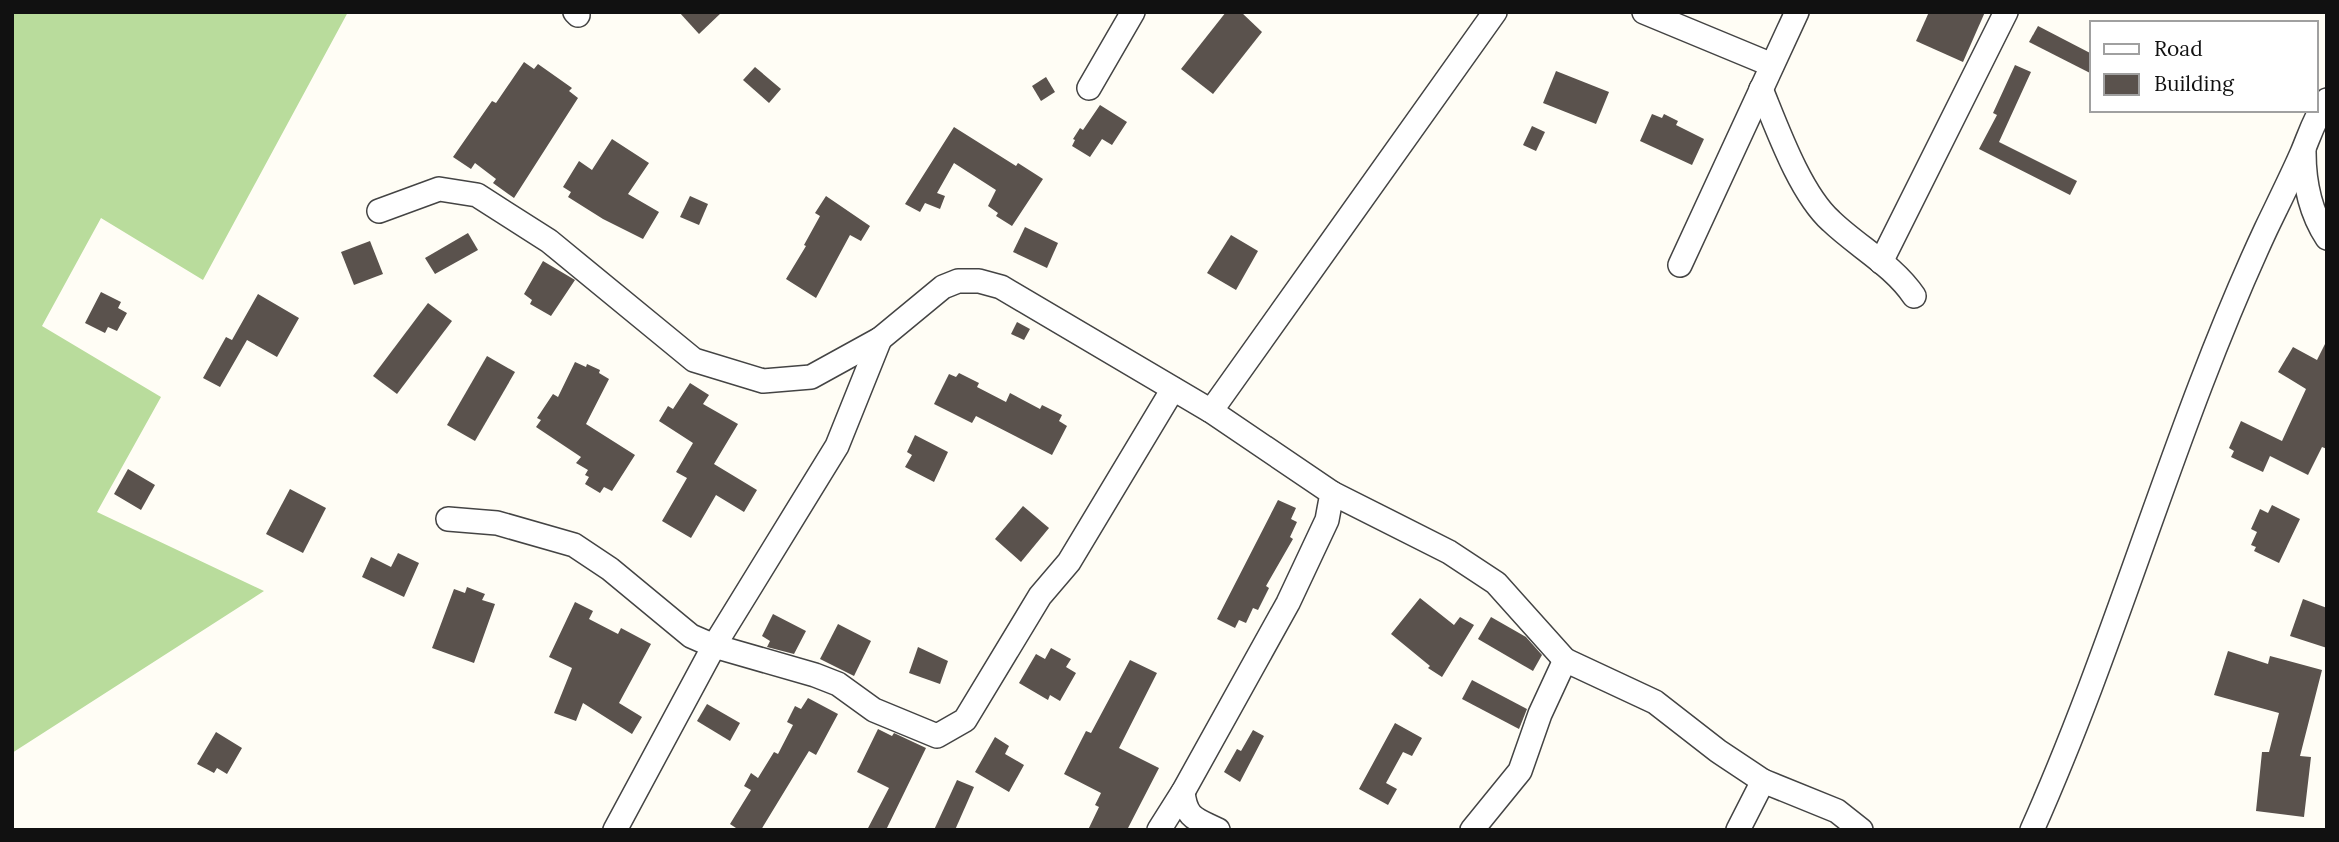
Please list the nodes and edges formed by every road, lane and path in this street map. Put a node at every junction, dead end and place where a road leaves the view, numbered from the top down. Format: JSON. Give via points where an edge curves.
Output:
{"nodes":[{"id":1,"x":1133,"y":12,"type":"edge"},
{"id":2,"x":1495,"y":12,"type":"edge"},
{"id":3,"x":1644,"y":12,"type":"edge"},
{"id":4,"x":1797,"y":12,"type":"edge"},
{"id":5,"x":2006,"y":12,"type":"edge"},
{"id":6,"x":1772,"y":65,"type":"junction"},
{"id":7,"x":1089,"y":88,"type":"dead end"},
{"id":8,"x":1761,"y":89,"type":"junction"},
{"id":9,"x":2327,"y":100,"type":"edge"},
{"id":10,"x":2304,"y":149,"type":"junction"},
{"id":11,"x":379,"y":211,"type":"dead end"},
{"id":12,"x":2327,"y":238,"type":"edge"},
{"id":13,"x":1881,"y":262,"type":"junction"},
{"id":14,"x":1680,"y":265,"type":"dead end"},
{"id":15,"x":1914,"y":296,"type":"dead end"},
{"id":16,"x":880,"y":339,"type":"junction"},
{"id":17,"x":1173,"y":389,"type":"junction"},
{"id":18,"x":1211,"y":411,"type":"junction"},
{"id":19,"x":1332,"y":493,"type":"junction"},
{"id":20,"x":448,"y":519,"type":"dead end"},
{"id":21,"x":714,"y":646,"type":"junction"},
{"id":22,"x":1565,"y":660,"type":"junction"},
{"id":23,"x":1763,"y":781,"type":"junction"},
{"id":24,"x":1183,"y":792,"type":"junction"},
{"id":25,"x":615,"y":830,"type":"edge"},
{"id":26,"x":1159,"y":830,"type":"edge"},
{"id":27,"x":1218,"y":830,"type":"edge"},
{"id":28,"x":1472,"y":830,"type":"edge"},
{"id":29,"x":1738,"y":830,"type":"edge"},
{"id":30,"x":1861,"y":830,"type":"edge"},
{"id":31,"x":2032,"y":830,"type":"edge"}],
"edges":[{"from":1,"to":7,"type":"street"},
{"from":2,"to":18,"type":"street"},
{"from":3,"to":6,"type":"street"},
{"from":4,"to":6,"type":"street"},
{"from":5,"to":13,"type":"street"},
{"from":6,"to":8,"type":"street"},
{"from":8,"to":13,"type":"street","via":[[1812,197],[1828,219]]},
{"from":8,"to":14,"type":"street"},
{"from":9,"to":10,"type":"street"},
{"from":10,"to":12,"type":"street","via":[[2304,181]]},
{"from":10,"to":31,"type":"street","via":[[2243,279]]},
{"from":11,"to":16,"type":"street","via":[[439,189],[477,195],[549,241],[694,360],[763,381],[811,377]]},
{"from":13,"to":15,"type":"street"},
{"from":16,"to":17,"type":"street","via":[[943,287],[979,281],[1033,304]]},
{"from":16,"to":21,"type":"street","via":[[838,446]]},
{"from":17,"to":18,"type":"street"},
{"from":17,"to":21,"type":"street","via":[[1069,562],[1040,596],[965,720],[937,736],[874,710],[838,684]]},
{"from":18,"to":19,"type":"street"},
{"from":19,"to":22,"type":"street","via":[[1449,552],[1496,583]]},
{"from":19,"to":24,"type":"street","via":[[1327,520],[1288,603]]},
{"from":20,"to":21,"type":"street","via":[[496,523],[574,545],[691,636]]},
{"from":21,"to":25,"type":"street"},
{"from":22,"to":23,"type":"street","via":[[1655,702]]},
{"from":22,"to":28,"type":"street","via":[[1520,771]]},
{"from":23,"to":29,"type":"street"},
{"from":23,"to":30,"type":"street","via":[[1837,811]]},
{"from":24,"to":26,"type":"street"},
{"from":24,"to":27,"type":"street","via":[[1188,813]]}]}
